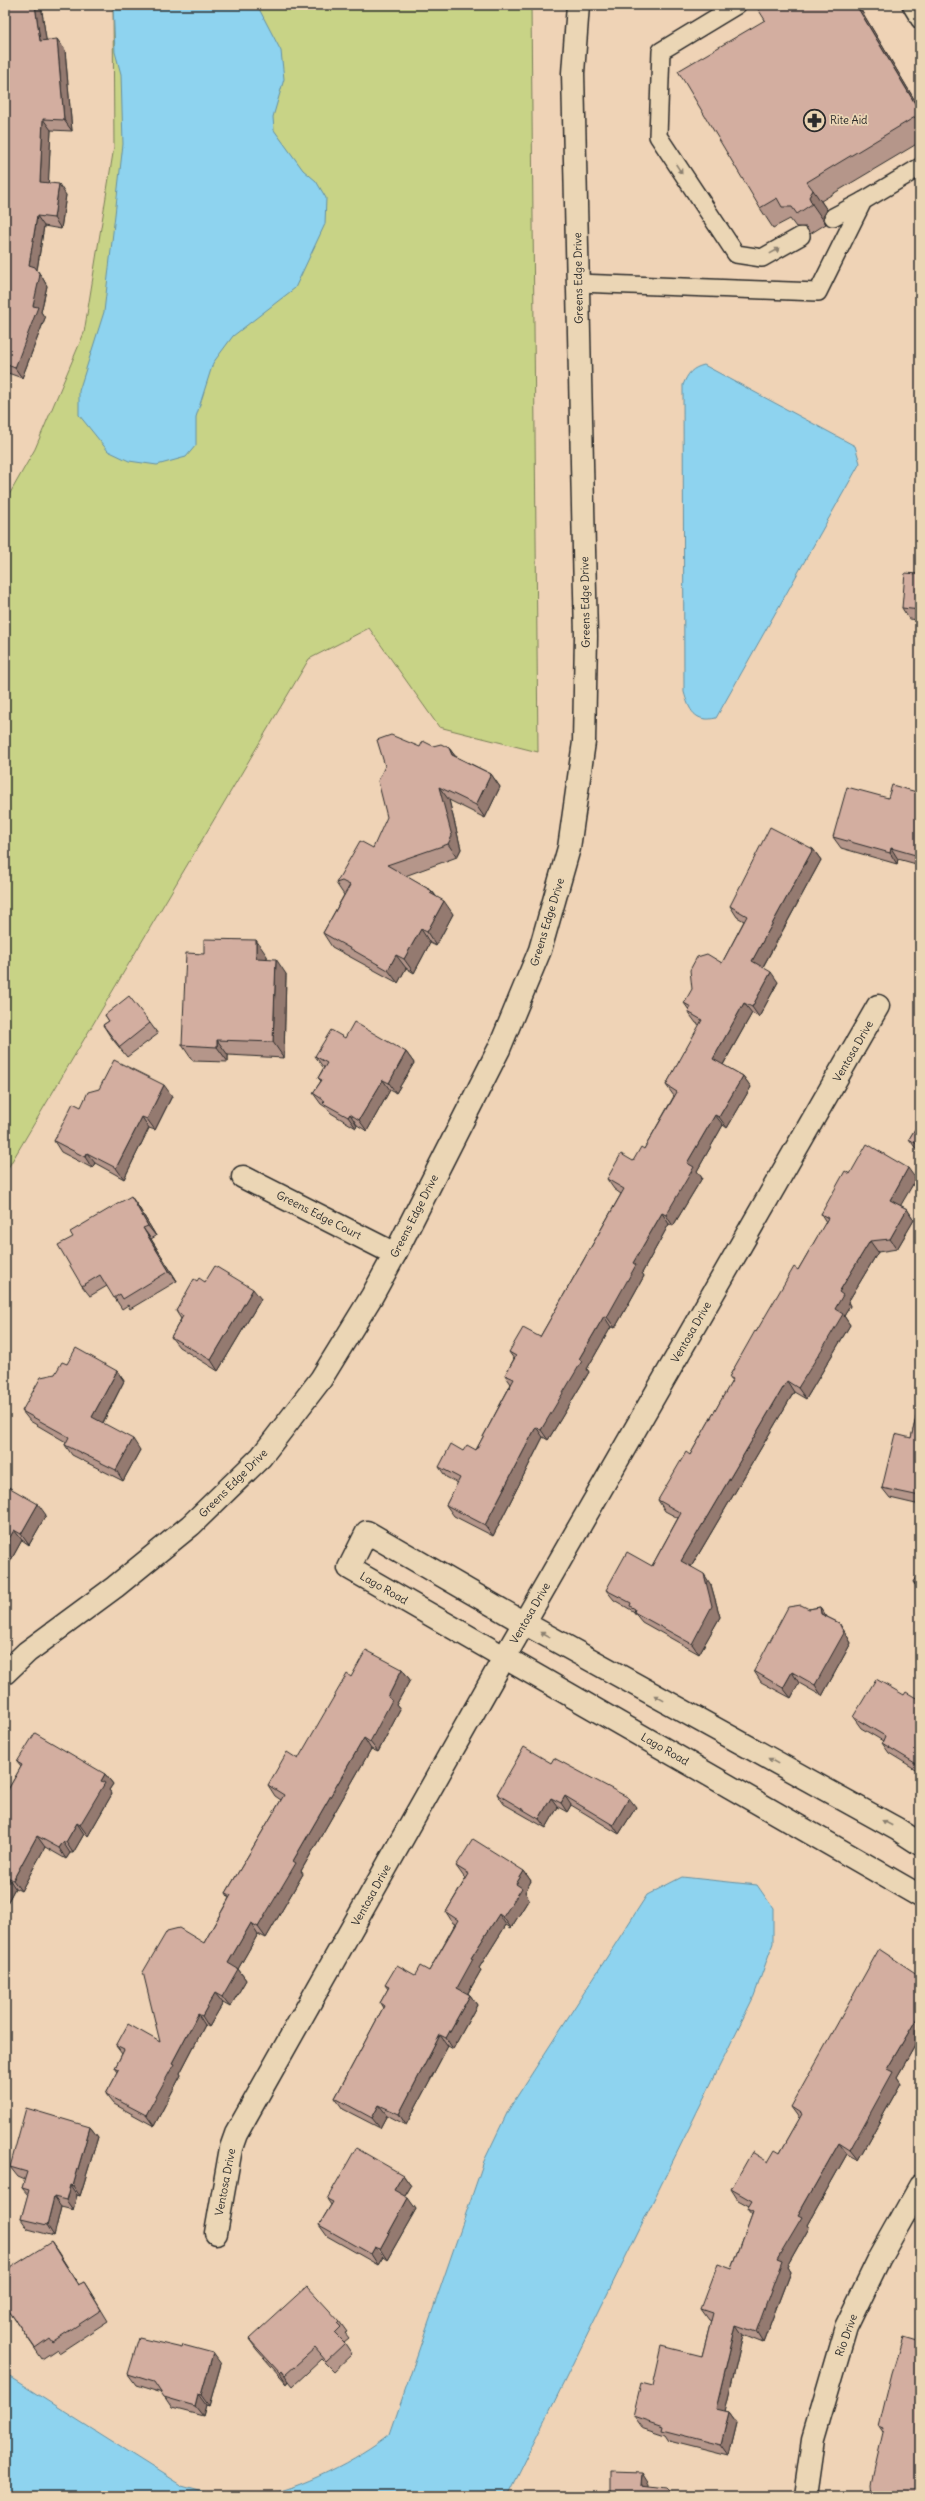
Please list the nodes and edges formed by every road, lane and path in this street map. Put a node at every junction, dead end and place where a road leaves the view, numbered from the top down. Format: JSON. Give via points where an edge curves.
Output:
{"nodes":[{"id":1,"x":578,"y":5,"type":"edge"},
{"id":2,"x":737,"y":5,"type":"edge"},
{"id":3,"x":911,"y":5,"type":"edge"},
{"id":4,"x":920,"y":20,"type":"edge"},
{"id":5,"x":920,"y":167,"type":"edge"},
{"id":6,"x":863,"y":201,"type":"junction"},
{"id":7,"x":833,"y":217,"type":"dead end"},
{"id":8,"x":801,"y":236,"type":"edge"},
{"id":9,"x":578,"y":283,"type":"junction"},
{"id":10,"x":878,"y":1006,"type":"dead end"},
{"id":11,"x":243,"y":1177,"type":"dead end"},
{"id":12,"x":395,"y":1254,"type":"junction"},
{"id":13,"x":524,"y":1623,"type":"junction"},
{"id":14,"x":504,"y":1658,"type":"junction"},
{"id":15,"x":5,"y":1674,"type":"edge"},
{"id":16,"x":920,"y":1844,"type":"edge"},
{"id":17,"x":920,"y":1896,"type":"edge"},
{"id":18,"x":920,"y":2186,"type":"edge"},
{"id":19,"x":216,"y":2233,"type":"dead end"},
{"id":20,"x":805,"y":2496,"type":"edge"}],
"edges":[{"from":1,"to":9,"type":"street","name":"Greens Edge Drive","via":[[573,73]]},
{"from":2,"to":8,"type":"lane","one_way":true,"via":[[661,51],[658,136],[736,254],[762,258]]},
{"from":3,"to":4,"type":"lane"},
{"from":5,"to":6,"type":"lane"},
{"from":6,"to":7,"type":"lane"},
{"from":6,"to":9,"type":"lane","via":[[818,292]]},
{"from":9,"to":12,"type":"street","name":"Greens Edge Drive","via":[[586,636],[584,742],[569,848],[540,950],[499,1049]]},
{"from":10,"to":13,"type":"street","name":"Ventosa Drive"},
{"from":11,"to":12,"type":"street","name":"Greens Edge Court"},
{"from":12,"to":15,"type":"street","name":"Greens Edge Drive","via":[[321,1379],[261,1457],[191,1525],[115,1587],[27,1652]]},
{"from":13,"to":14,"type":"street","name":"Ventosa Drive"},
{"from":13,"to":14,"type":"street","name":"Lago Road","via":[[367,1532],[349,1568]]},
{"from":16,"to":13,"type":"street","name":"Lago Road","one_way":true},
{"from":14,"to":17,"type":"street","name":"Lago Road"},
{"from":14,"to":19,"type":"street","name":"Ventosa Drive","via":[[236,2134],[231,2148]]},
{"from":18,"to":20,"type":"street","name":"Rio Drive","via":[[879,2259],[846,2327],[813,2440]]}]}
